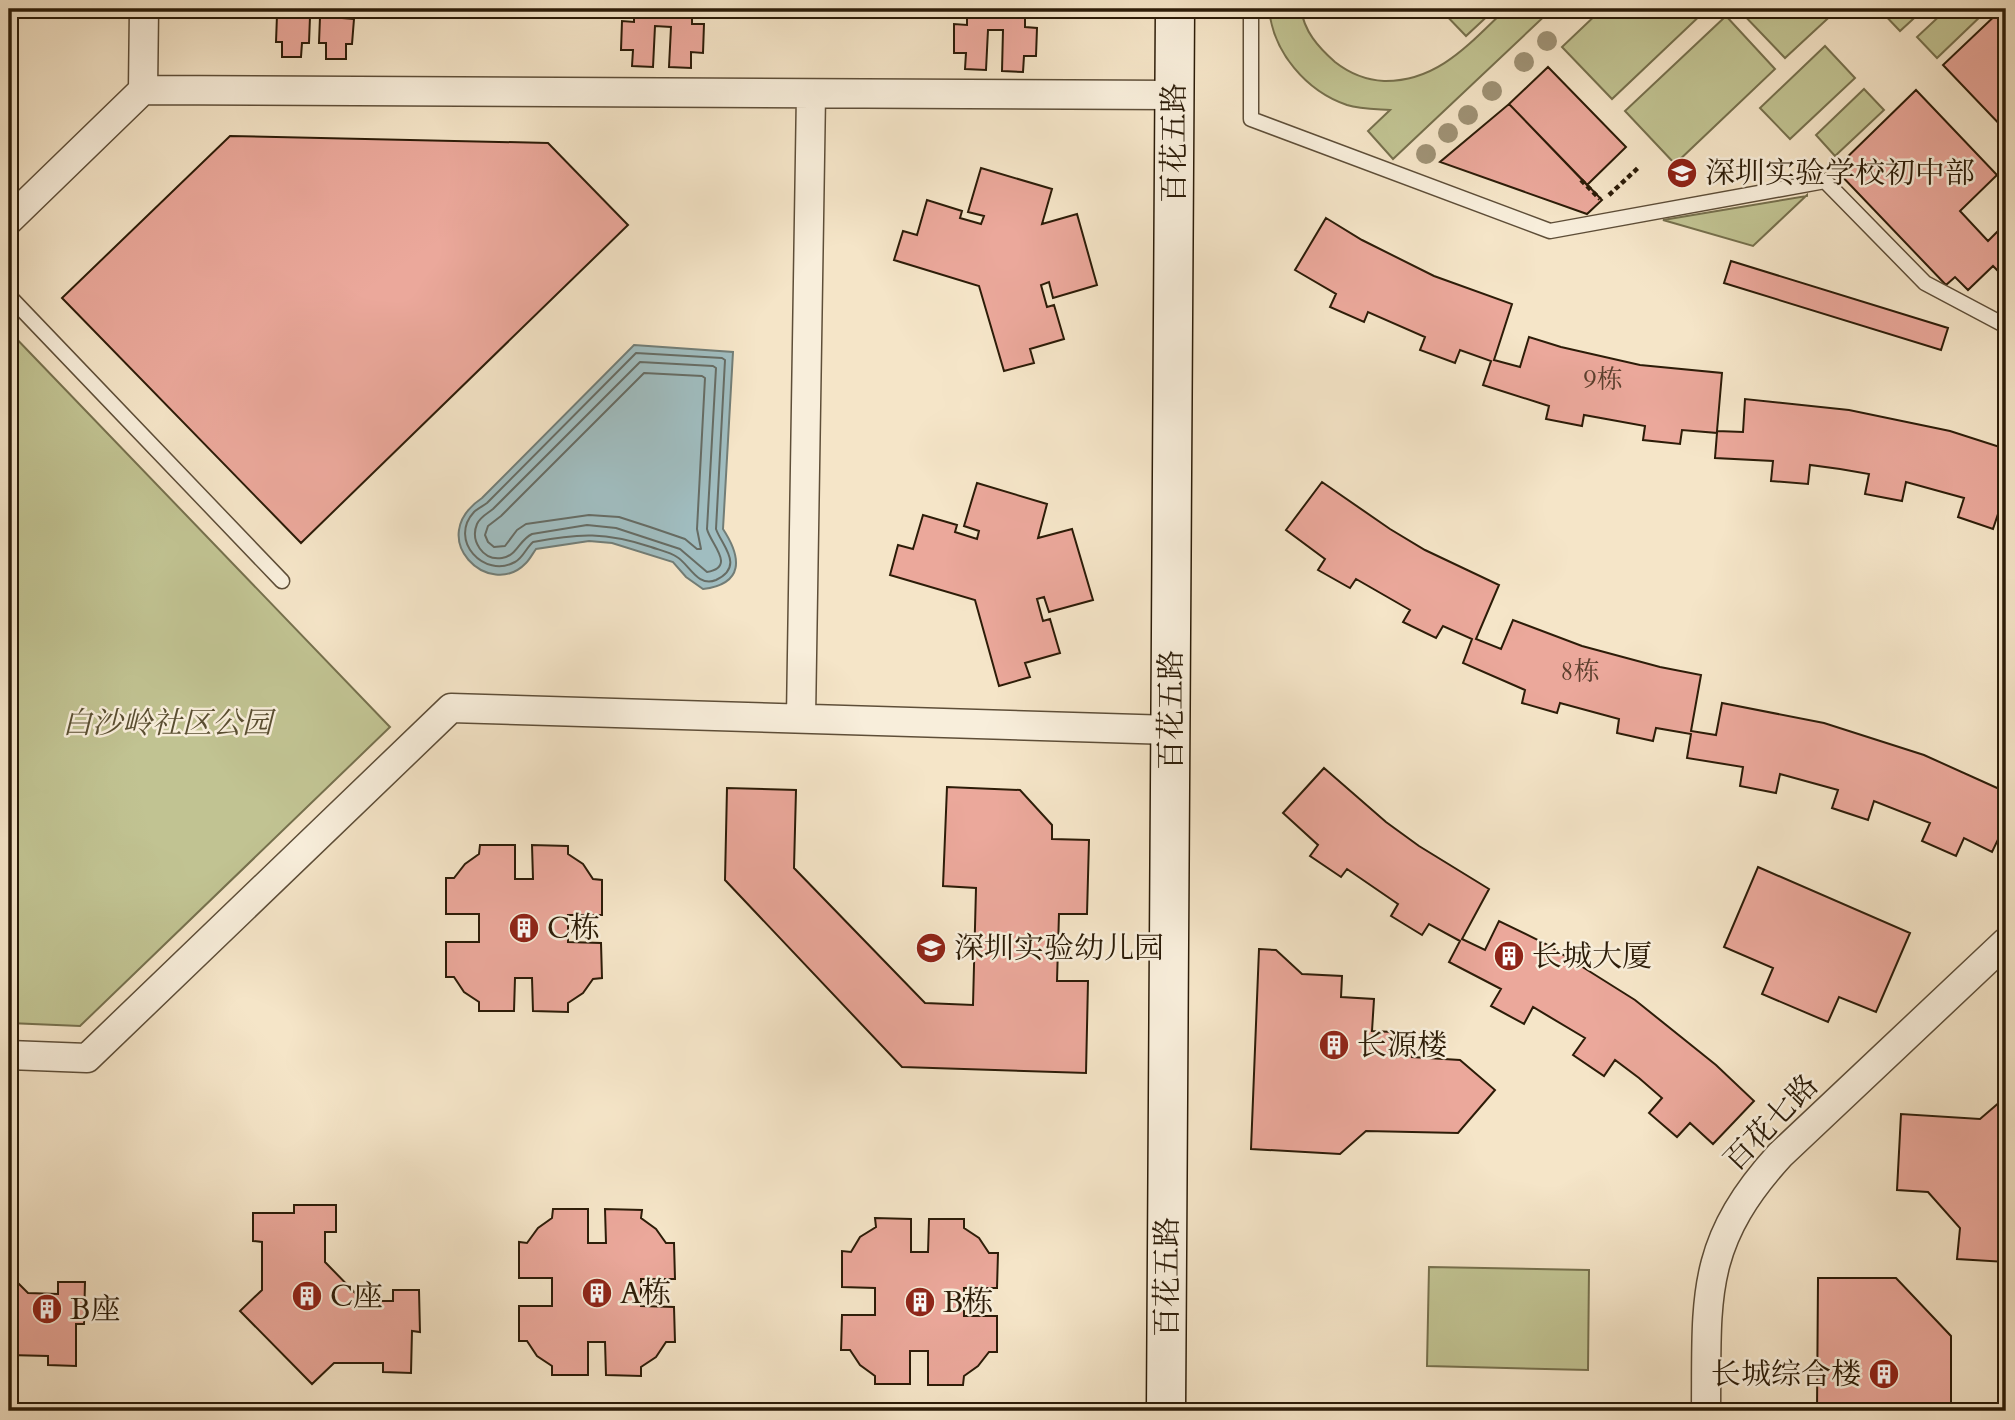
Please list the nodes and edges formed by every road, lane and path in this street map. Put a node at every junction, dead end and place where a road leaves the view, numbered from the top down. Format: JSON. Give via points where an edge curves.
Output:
{"nodes":[{"id":1,"x":144,"y":9,"type":"edge"},
{"id":2,"x":1175,"y":9,"type":"edge"},
{"id":3,"x":1251,"y":9,"type":"edge"},
{"id":4,"x":143,"y":90,"type":"junction"},
{"id":5,"x":811,"y":94,"type":"junction"},
{"id":6,"x":1174,"y":95,"type":"junction"},
{"id":7,"x":1639,"y":167,"type":"dead end"},
{"id":8,"x":1581,"y":180,"type":"dead end"},
{"id":9,"x":9,"y":220,"type":"edge"},
{"id":10,"x":9,"y":296,"type":"edge"},
{"id":11,"x":2006,"y":326,"type":"edge"},
{"id":12,"x":282,"y":581,"type":"dead end"},
{"id":13,"x":801,"y":718,"type":"junction"},
{"id":14,"x":1171,"y":730,"type":"junction"},
{"id":15,"x":2006,"y":942,"type":"edge"},
{"id":16,"x":9,"y":1055,"type":"edge"},
{"id":17,"x":1166,"y":1411,"type":"edge"},
{"id":18,"x":1706,"y":1411,"type":"edge"}],
"edges":[{"from":1,"to":4,"type":"street"},
{"from":2,"to":6,"type":"street","name":"百花五路"},
{"from":3,"to":11,"type":"lane","via":[[1251,119],[1550,231],[1825,181],[1925,283]]},
{"from":4,"to":5,"type":"street"},
{"from":4,"to":9,"type":"street"},
{"from":5,"to":6,"type":"street"},
{"from":5,"to":13,"type":"street"},
{"from":6,"to":14,"type":"street","name":"百花五路"},
{"from":7,"to":8,"type":"path","via":[[1602,201]]},
{"from":10,"to":12,"type":"lane"},
{"from":13,"to":14,"type":"street"},
{"from":13,"to":16,"type":"street","via":[[451,708],[87,1058]]},
{"from":14,"to":17,"type":"street","name":"百花五路"},
{"from":15,"to":18,"type":"street","name":"百花七路","via":[[1780,1155],[1739,1206],[1714,1263],[1709,1292]]}]}
